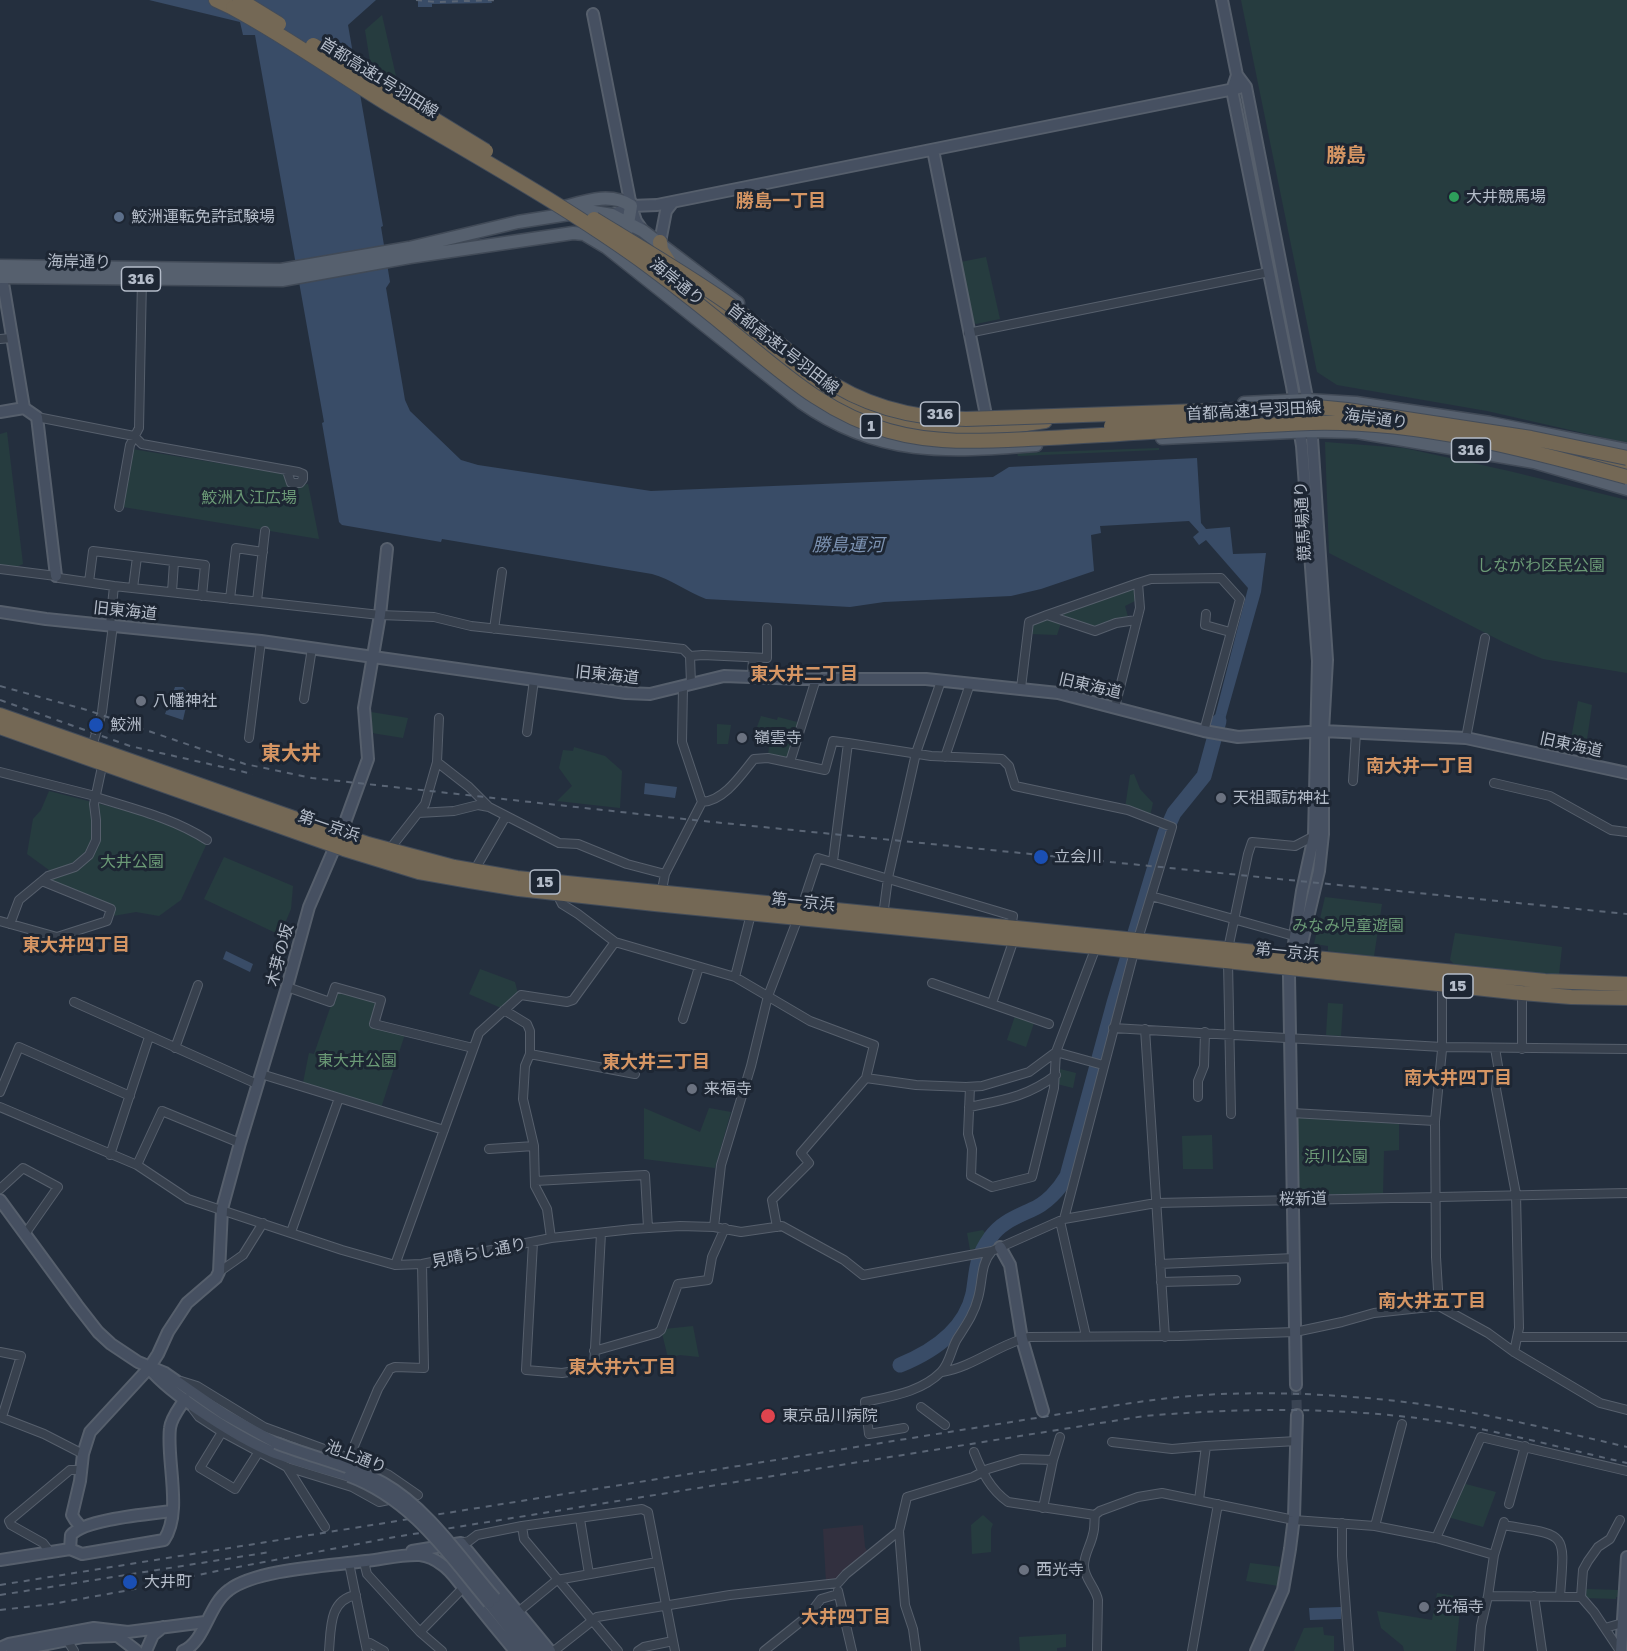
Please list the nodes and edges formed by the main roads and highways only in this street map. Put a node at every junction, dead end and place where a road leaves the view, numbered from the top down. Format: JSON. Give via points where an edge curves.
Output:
{"nodes":[{"id":1,"x":216,"y":0,"type":"edge"},
{"id":2,"x":240,"y":0,"type":"edge"},
{"id":3,"x":518,"y":222,"type":"junction"},
{"id":4,"x":628,"y":222,"type":"junction"},
{"id":5,"x":660,"y":242,"type":"junction"},
{"id":6,"x":396,"y":256,"type":"junction"},
{"id":7,"x":1,"y":273,"type":"edge"},
{"id":8,"x":282,"y":275,"type":"junction"},
{"id":9,"x":669,"y":296,"type":"junction"},
{"id":10,"x":1067,"y":417,"type":"junction"},
{"id":11,"x":1360,"y":424,"type":"junction"},
{"id":12,"x":1486,"y":432,"type":"junction"},
{"id":13,"x":975,"y":449,"type":"junction"},
{"id":14,"x":1627,"y":450,"type":"edge"},
{"id":15,"x":1627,"y":458,"type":"edge"},
{"id":16,"x":1627,"y":467,"type":"edge"},
{"id":17,"x":1627,"y":477,"type":"edge"},
{"id":18,"x":1627,"y":489,"type":"edge"},
{"id":19,"x":0,"y":715,"type":"edge"},
{"id":20,"x":0,"y":727,"type":"edge"},
{"id":21,"x":337,"y":840,"type":"junction"},
{"id":22,"x":661,"y":898,"type":"junction"},
{"id":23,"x":800,"y":913,"type":"junction"},
{"id":24,"x":1013,"y":934,"type":"junction"},
{"id":25,"x":1130,"y":946,"type":"junction"},
{"id":26,"x":1443,"y":978,"type":"junction"},
{"id":27,"x":1627,"y":984,"type":"edge"},
{"id":28,"x":1627,"y":998,"type":"edge"}],
"edges":[{"from":1,"to":11,"type":"highway","name":"首都高速1号羽田線","number":"1","bridge":true,"via":[[272,29],[575,217],[667,279],[808,393],[868,425],[909,436],[964,441],[1308,423]]},
{"from":2,"to":10,"type":"highway","name":"首都高速1号羽田線","number":"1","bridge":true,"via":[[705,288],[820,376],[856,396],[886,408],[931,418]]},
{"from":3,"to":4,"type":"main road","name":"海岸通り","number":"316","via":[[582,212],[600,212]]},
{"from":3,"to":4,"type":"main road","via":[[601,199],[622,200],[631,206]]},
{"from":3,"to":6,"type":"main road","name":"海岸通り","number":"316"},
{"from":4,"to":5,"type":"main road","name":"海岸通り","number":"316"},
{"from":4,"to":9,"type":"main road","via":[[627,255],[658,280]]},
{"from":5,"to":10,"type":"highway","bridge":true,"via":[[674,271],[690,285],[813,385],[867,413],[947,430]]},
{"from":5,"to":14,"type":"main road","name":"海岸通り","number":"316","via":[[840,382],[873,398],[919,412],[986,415],[1307,400],[1356,403],[1490,423]]},
{"from":6,"to":8,"type":"main road","name":"海岸通り","number":"316"},
{"from":6,"to":9,"type":"main road","name":"海岸通り","number":"316","via":[[584,234]]},
{"from":7,"to":8,"type":"main road","name":"海岸通り","number":"316"},
{"from":7,"to":8,"type":"main road","name":"海岸通り","number":"316","via":[[142,279]]},
{"from":9,"to":13,"type":"main road","name":"海岸通り","number":"316","via":[[823,417],[861,436],[921,449]]},
{"from":10,"to":12,"type":"highway","name":"首都高速1号羽田線","number":"1","bridge":true,"via":[[1317,407]]},
{"from":11,"to":13,"type":"highway","bridge":true,"via":[[1328,418],[1248,418],[1037,430],[986,438]]},
{"from":11,"to":17,"type":"highway","name":"首都高速1号羽田線","number":"1","bridge":true,"via":[[1485,442]]},
{"from":12,"to":15,"type":"highway","name":"首都高速1号羽田線","number":"1","bridge":true},
{"from":12,"to":16,"type":"highway","bridge":true},
{"from":13,"to":18,"type":"main road","name":"海岸通り","number":"316","via":[[1306,431],[1357,432],[1534,462]]},
{"from":19,"to":21,"type":"highway","name":"第一京浜","number":"15"},
{"from":20,"to":21,"type":"highway","name":"第一京浜","number":"15"},
{"from":21,"to":22,"type":"highway","name":"第一京浜","number":"15","via":[[474,871]]},
{"from":21,"to":22,"type":"highway","name":"第一京浜","number":"15","via":[[419,872],[507,887]]},
{"from":22,"to":23,"type":"highway","name":"第一京浜","number":"15"},
{"from":22,"to":23,"type":"highway","name":"第一京浜","number":"15","via":[[751,914]]},
{"from":23,"to":24,"type":"highway","name":"第一京浜","number":"15"},
{"from":23,"to":24,"type":"highway","name":"第一京浜","number":"15","via":[[883,916]]},
{"from":24,"to":25,"type":"highway","name":"第一京浜","number":"15"},
{"from":24,"to":25,"type":"highway","name":"第一京浜","number":"15","via":[[1096,947]]},
{"from":25,"to":26,"type":"highway","name":"第一京浜","number":"15"},
{"from":26,"to":27,"type":"highway","name":"第一京浜","number":"15"},
{"from":26,"to":28,"type":"highway","name":"第一京浜","number":"15","via":[[1522,993]]}]}
